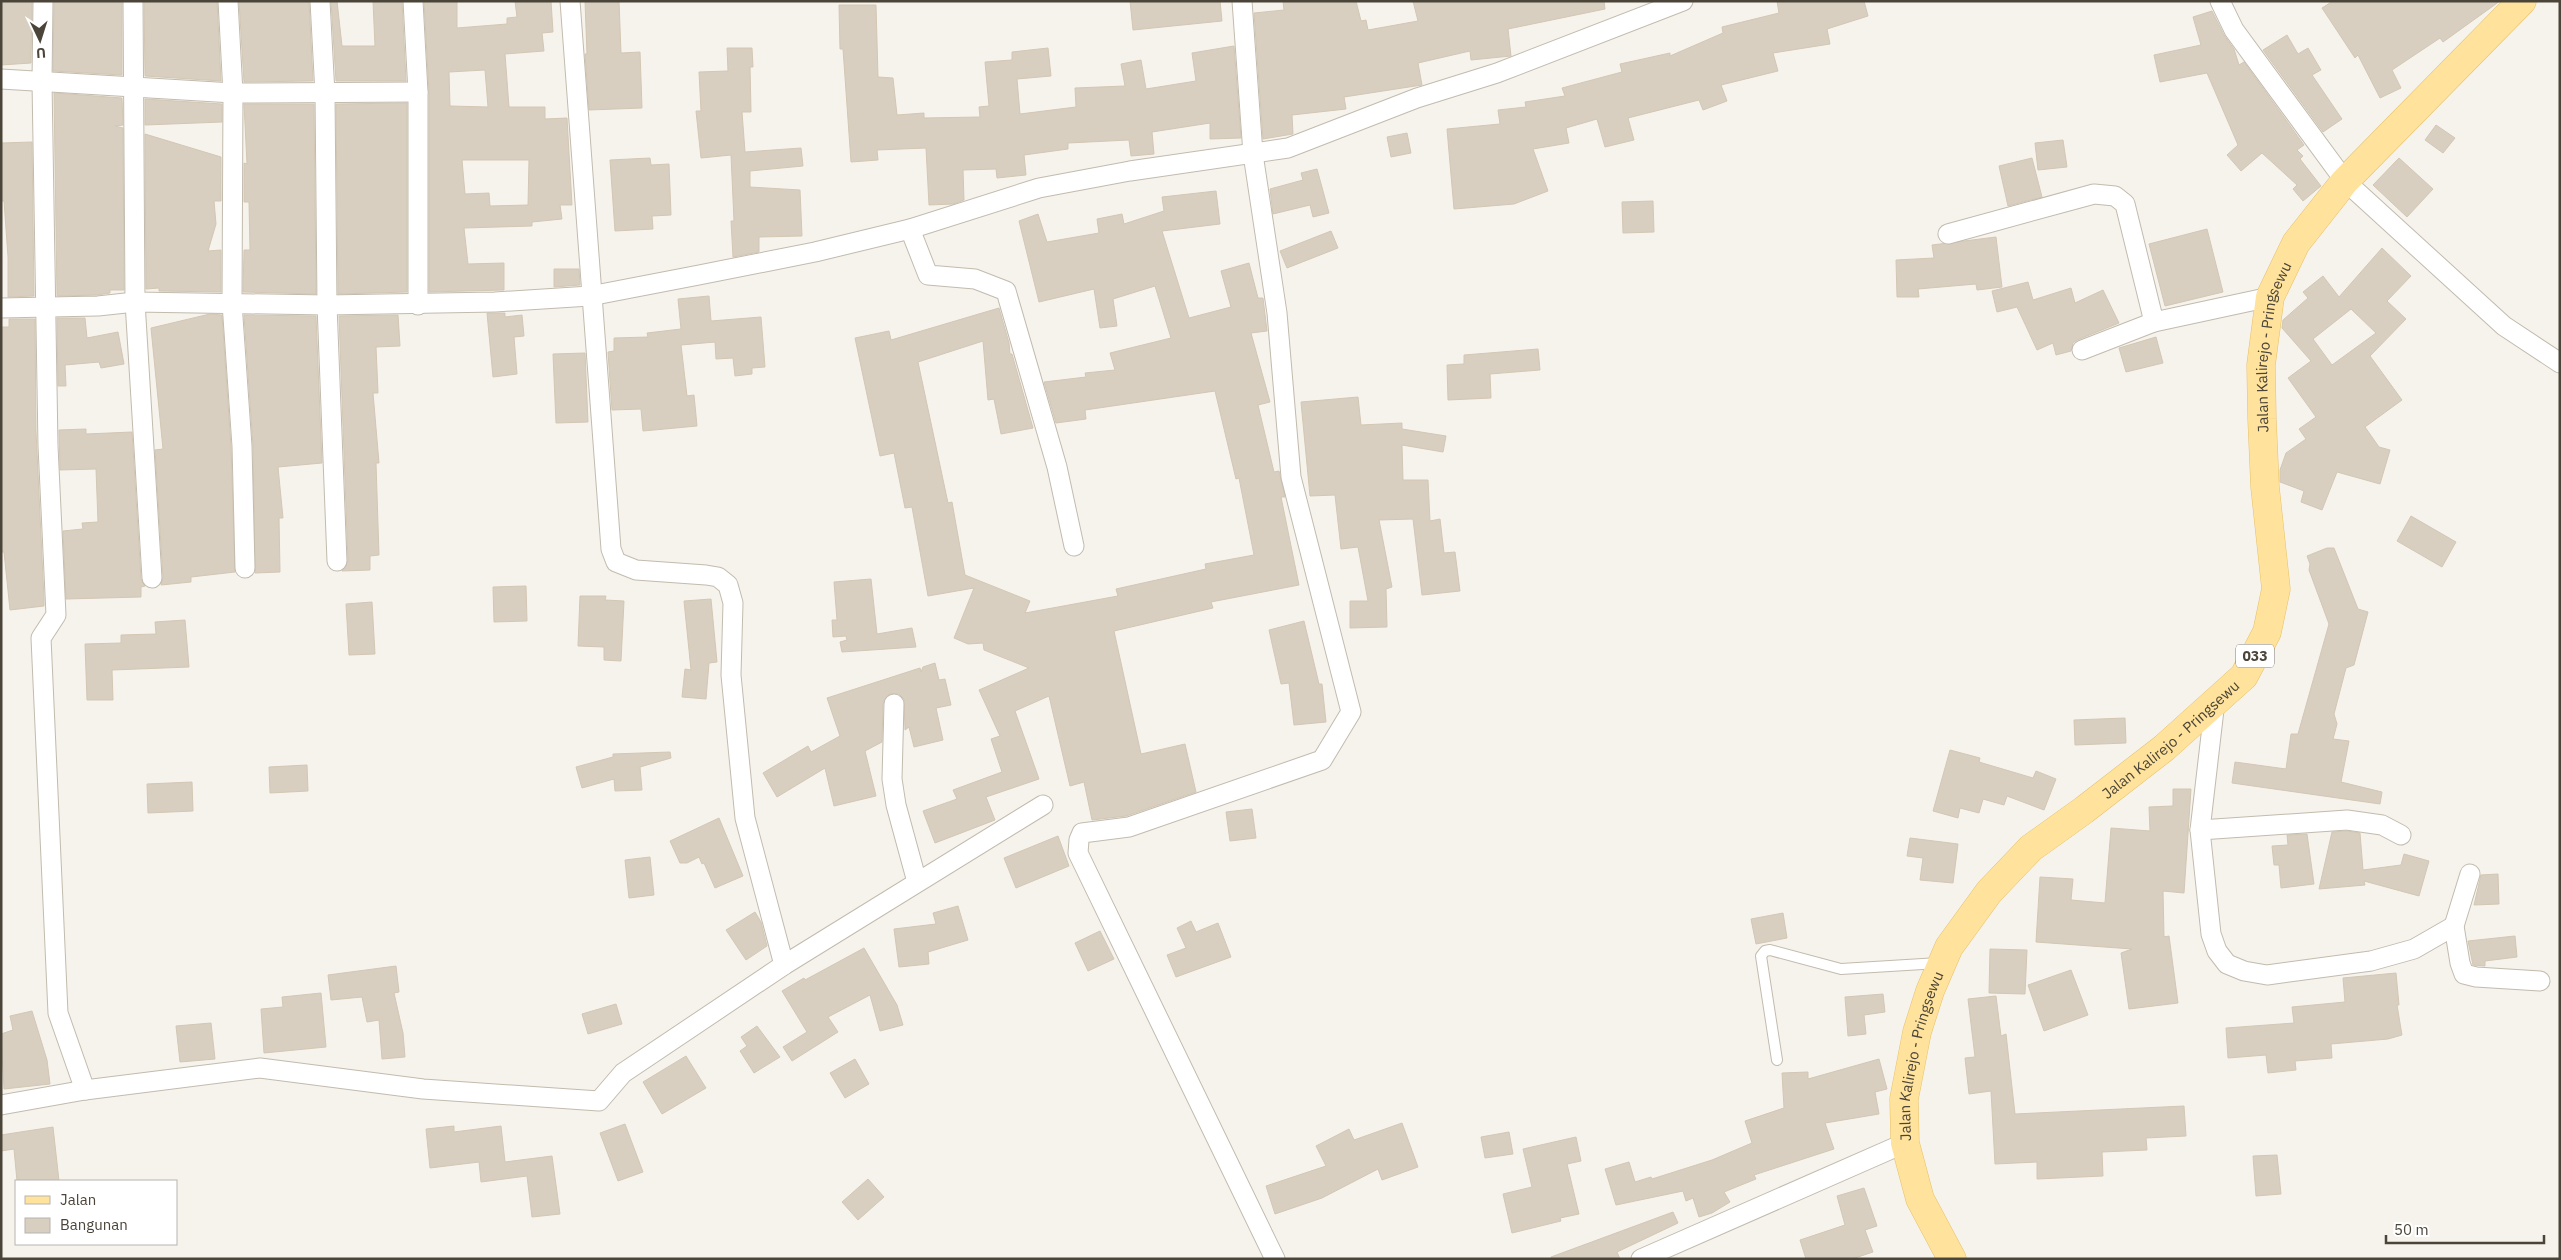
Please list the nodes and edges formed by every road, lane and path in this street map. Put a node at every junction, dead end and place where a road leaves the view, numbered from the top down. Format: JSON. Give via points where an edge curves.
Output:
{"nodes":[{"id":1,"x":43,"y":1,"type":"edge"},
{"id":2,"x":133,"y":1,"type":"edge"},
{"id":3,"x":228,"y":1,"type":"edge"},
{"id":4,"x":320,"y":1,"type":"edge"},
{"id":5,"x":413,"y":1,"type":"edge"},
{"id":6,"x":570,"y":1,"type":"edge"},
{"id":7,"x":1242,"y":1,"type":"edge"},
{"id":8,"x":1683,"y":1,"type":"edge"},
{"id":9,"x":2220,"y":1,"type":"edge"},
{"id":10,"x":2522,"y":1,"type":"edge"},
{"id":11,"x":1,"y":78,"type":"edge"},
{"id":12,"x":42,"y":82,"type":"junction"},
{"id":13,"x":135,"y":87,"type":"junction"},
{"id":14,"x":418,"y":92,"type":"junction"},
{"id":15,"x":233,"y":93,"type":"junction"},
{"id":16,"x":325,"y":94,"type":"junction"},
{"id":17,"x":1253,"y":154,"type":"junction"},
{"id":18,"x":2344,"y":181,"type":"junction"},
{"id":19,"x":910,"y":229,"type":"junction"},
{"id":20,"x":1948,"y":234,"type":"dead end"},
{"id":21,"x":590,"y":296,"type":"junction"},
{"id":22,"x":2270,"y":297,"type":"junction"},
{"id":23,"x":135,"y":302,"type":"junction"},
{"id":24,"x":232,"y":303,"type":"junction"},
{"id":25,"x":328,"y":305,"type":"junction"},
{"id":26,"x":418,"y":305,"type":"junction"},
{"id":27,"x":47,"y":306,"type":"junction"},
{"id":28,"x":1,"y":308,"type":"edge"},
{"id":29,"x":2154,"y":322,"type":"junction"},
{"id":30,"x":2082,"y":350,"type":"dead end"},
{"id":31,"x":2560,"y":363,"type":"edge"},
{"id":32,"x":1074,"y":546,"type":"dead end"},
{"id":33,"x":337,"y":561,"type":"dead end"},
{"id":34,"x":245,"y":568,"type":"dead end"},
{"id":35,"x":152,"y":578,"type":"dead end"},
{"id":36,"x":2215,"y":701,"type":"junction"},
{"id":37,"x":894,"y":704,"type":"dead end"},
{"id":38,"x":1043,"y":805,"type":"dead end"},
{"id":39,"x":2200,"y":830,"type":"junction"},
{"id":40,"x":2401,"y":835,"type":"dead end"},
{"id":41,"x":2470,"y":874,"type":"dead end"},
{"id":42,"x":917,"y":882,"type":"junction"},
{"id":43,"x":2454,"y":926,"type":"junction"},
{"id":44,"x":1942,"y":963,"type":"junction"},
{"id":45,"x":784,"y":965,"type":"junction"},
{"id":46,"x":2540,"y":981,"type":"dead end"},
{"id":47,"x":1777,"y":1060,"type":"dead end"},
{"id":48,"x":86,"y":1090,"type":"junction"},
{"id":49,"x":1,"y":1105,"type":"edge"},
{"id":50,"x":1905,"y":1143,"type":"junction"},
{"id":51,"x":1275,"y":1259,"type":"edge"},
{"id":52,"x":1641,"y":1259,"type":"edge"},
{"id":53,"x":1952,"y":1259,"type":"edge"}],
"edges":[{"from":1,"to":12,"type":"street"},
{"from":2,"to":13,"type":"street"},
{"from":3,"to":15,"type":"street"},
{"from":4,"to":16,"type":"street"},
{"from":5,"to":14,"type":"street"},
{"from":6,"to":21,"type":"street","via":[[585,173]]},
{"from":7,"to":17,"type":"street"},
{"from":8,"to":17,"type":"street","via":[[1498,73],[1417,98],[1288,148]]},
{"from":9,"to":18,"type":"street","via":[[2234,30]]},
{"from":10,"to":18,"type":"main road","name":"Jalan Kalirejo - Pringsewu","number":"033"},
{"from":11,"to":12,"type":"street"},
{"from":12,"to":13,"type":"street"},
{"from":12,"to":27,"type":"street"},
{"from":13,"to":15,"type":"street"},
{"from":13,"to":23,"type":"street"},
{"from":14,"to":16,"type":"street"},
{"from":14,"to":26,"type":"street"},
{"from":15,"to":16,"type":"street"},
{"from":15,"to":24,"type":"street"},
{"from":16,"to":25,"type":"street"},
{"from":17,"to":19,"type":"street","via":[[1039,188]]},
{"from":17,"to":51,"type":"street","via":[[1278,312],[1291,477],[1351,712],[1322,760],[1129,827],[1082,834],[1078,853]]},
{"from":18,"to":22,"type":"main road","name":"Jalan Kalirejo - Pringsewu","number":"033","via":[[2296,243]]},
{"from":18,"to":31,"type":"street","via":[[2504,326]]},
{"from":19,"to":21,"type":"street","via":[[815,252]]},
{"from":19,"to":32,"type":"street","via":[[928,275],[976,279],[1006,291],[1057,467]]},
{"from":20,"to":29,"type":"street","via":[[2094,194],[2115,196],[2125,204]]},
{"from":21,"to":26,"type":"street"},
{"from":21,"to":45,"type":"street","via":[[608,531],[616,562],[636,570],[706,575],[728,585],[733,603],[731,675],[745,818]]},
{"from":22,"to":29,"type":"street"},
{"from":22,"to":36,"type":"main road","name":"Jalan Kalirejo - Pringsewu","number":"033","via":[[2261,365],[2262,419],[2265,487],[2276,589],[2268,632],[2244,676]]},
{"from":23,"to":24,"type":"street"},
{"from":23,"to":27,"type":"street"},
{"from":23,"to":35,"type":"street"},
{"from":24,"to":25,"type":"street"},
{"from":24,"to":34,"type":"street","via":[[242,446]]},
{"from":25,"to":26,"type":"street"},
{"from":25,"to":33,"type":"street"},
{"from":27,"to":28,"type":"street"},
{"from":27,"to":48,"type":"street","via":[[48,446],[56,615],[41,638],[58,1014]]},
{"from":29,"to":30,"type":"street"},
{"from":36,"to":39,"type":"street"},
{"from":36,"to":44,"type":"main road","name":"Jalan Kalirejo - Pringsewu","number":"033","via":[[2164,748],[2031,848],[1990,892],[1949,947]]},
{"from":37,"to":42,"type":"street","via":[[892,779]]},
{"from":38,"to":42,"type":"street"},
{"from":39,"to":40,"type":"street","via":[[2347,820],[2382,825]]},
{"from":39,"to":43,"type":"street","via":[[2211,934],[2217,951],[2228,964],[2244,971],[2267,975],[2372,961],[2414,949]]},
{"from":41,"to":43,"type":"street"},
{"from":42,"to":45,"type":"street"},
{"from":43,"to":46,"type":"street","via":[[2464,974]]},
{"from":44,"to":47,"type":"lane","via":[[1840,969],[1764,951],[1761,956]]},
{"from":44,"to":50,"type":"main road","name":"Jalan Kalirejo - Pringsewu","number":"033","via":[[1917,1032],[1904,1099]]},
{"from":45,"to":48,"type":"street","via":[[623,1073],[598,1101],[423,1089],[260,1068]]},
{"from":48,"to":49,"type":"street"},
{"from":50,"to":52,"type":"street"},
{"from":50,"to":53,"type":"main road","name":"Jalan Kalirejo - Pringsewu","number":"033","via":[[1920,1199]]}]}
